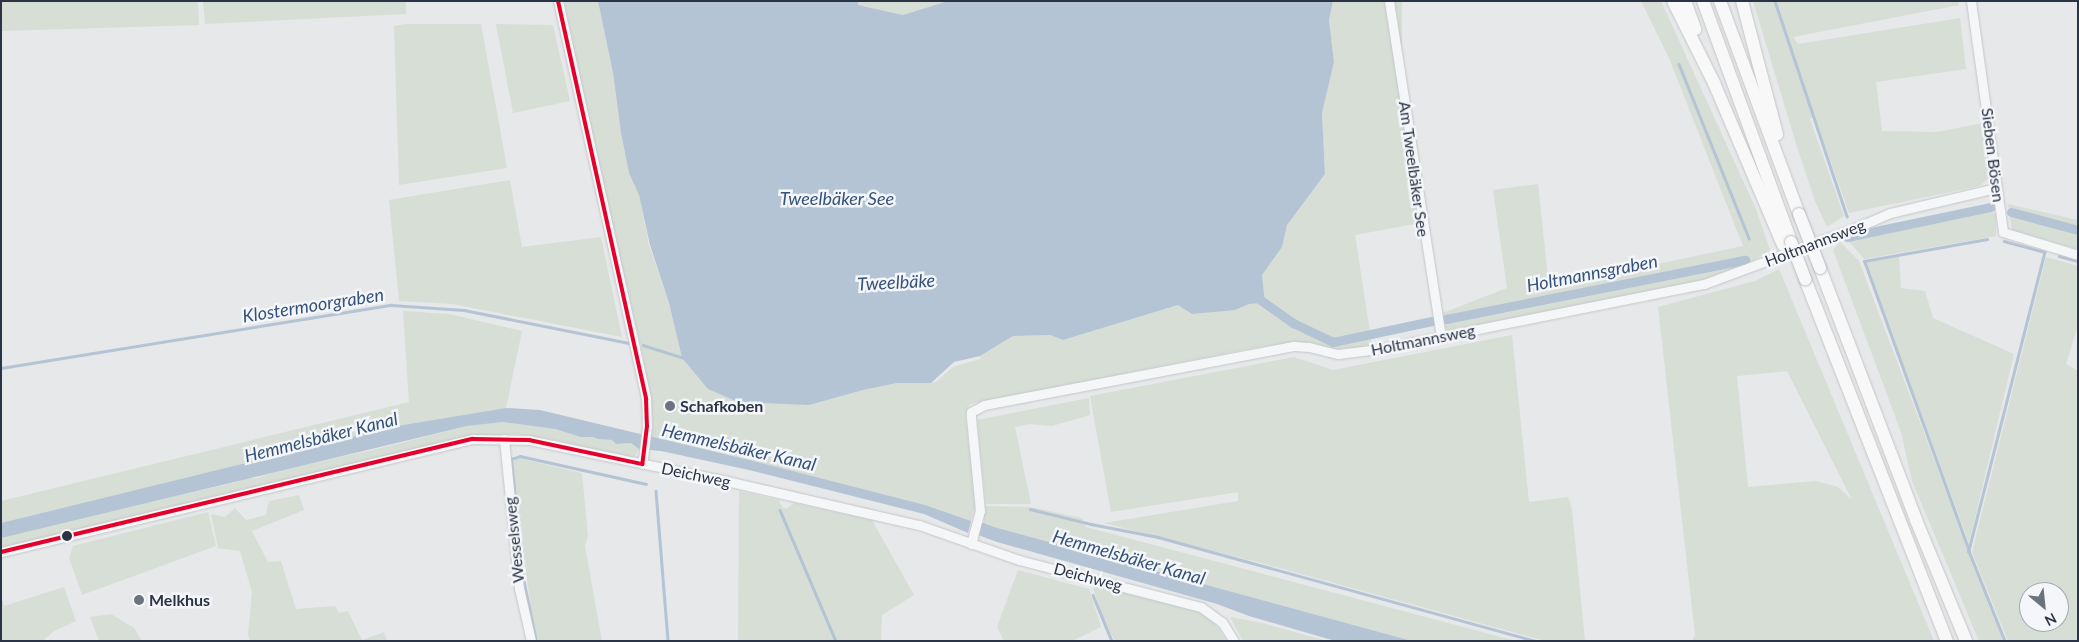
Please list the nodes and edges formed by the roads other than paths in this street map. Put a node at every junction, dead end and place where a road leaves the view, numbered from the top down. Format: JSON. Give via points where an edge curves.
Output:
{"nodes":[{"id":1,"x":558,"y":1,"type":"edge"},
{"id":2,"x":1389,"y":1,"type":"edge"},
{"id":3,"x":1674,"y":1,"type":"edge"},
{"id":4,"x":1685,"y":1,"type":"edge"},
{"id":5,"x":1703,"y":1,"type":"edge"},
{"id":6,"x":1720,"y":1,"type":"edge"},
{"id":7,"x":1738,"y":1,"type":"edge"},
{"id":8,"x":1742,"y":1,"type":"edge"},
{"id":9,"x":1971,"y":1,"type":"edge"},
{"id":10,"x":1749,"y":31,"type":"junction"},
{"id":11,"x":1714,"y":83,"type":"junction"},
{"id":12,"x":1996,"y":188,"type":"junction"},
{"id":13,"x":1799,"y":214,"type":"junction"},
{"id":14,"x":1787,"y":244,"type":"junction"},
{"id":15,"x":2078,"y":254,"type":"edge"},
{"id":16,"x":1440,"y":337,"type":"junction"},
{"id":17,"x":504,"y":439,"type":"junction"},
{"id":18,"x":643,"y":460,"type":"junction"},
{"id":19,"x":971,"y":544,"type":"junction"},
{"id":20,"x":1,"y":552,"type":"edge"},
{"id":21,"x":531,"y":641,"type":"edge"},
{"id":22,"x":1234,"y":641,"type":"edge"},
{"id":23,"x":1947,"y":641,"type":"edge"},
{"id":24,"x":1966,"y":641,"type":"edge"}],
"edges":[{"from":1,"to":18,"type":"street","via":[[646,399]]},
{"from":2,"to":16,"type":"street","name":"Am Tweelbäker See"},
{"from":3,"to":11,"type":"highway"},
{"from":4,"to":11,"type":"highway"},
{"from":5,"to":14,"type":"highway"},
{"from":6,"to":13,"type":"highway"},
{"from":7,"to":10,"type":"highway"},
{"from":8,"to":10,"type":"highway"},
{"from":9,"to":12,"type":"street","name":"Sieben Bösen"},
{"from":10,"to":13,"type":"highway"},
{"from":11,"to":14,"type":"highway"},
{"from":12,"to":15,"type":"street","name":"Sieben Bösen","via":[[2003,232]]},
{"from":12,"to":16,"type":"street","name":"Holtmannsweg","via":[[1890,213],[1853,230],[1704,284]]},
{"from":13,"to":24,"type":"highway","bridge":true},
{"from":14,"to":23,"type":"highway","bridge":true,"via":[[1833,351]]},
{"from":16,"to":19,"type":"street","name":"Holtmannsweg","via":[[1346,354],[1294,346],[984,405],[972,412],[971,417],[980,511]]},
{"from":17,"to":18,"type":"street","name":"Deichweg","via":[[529,440]]},
{"from":17,"to":20,"type":"street","name":"Deichweg","via":[[473,439]]},
{"from":17,"to":21,"type":"street","name":"Wesselsweg","via":[[519,588]]},
{"from":18,"to":19,"type":"street","name":"Deichweg","via":[[919,526]]},
{"from":19,"to":22,"type":"street","name":"Deichweg","via":[[1201,607],[1222,622]]}]}
